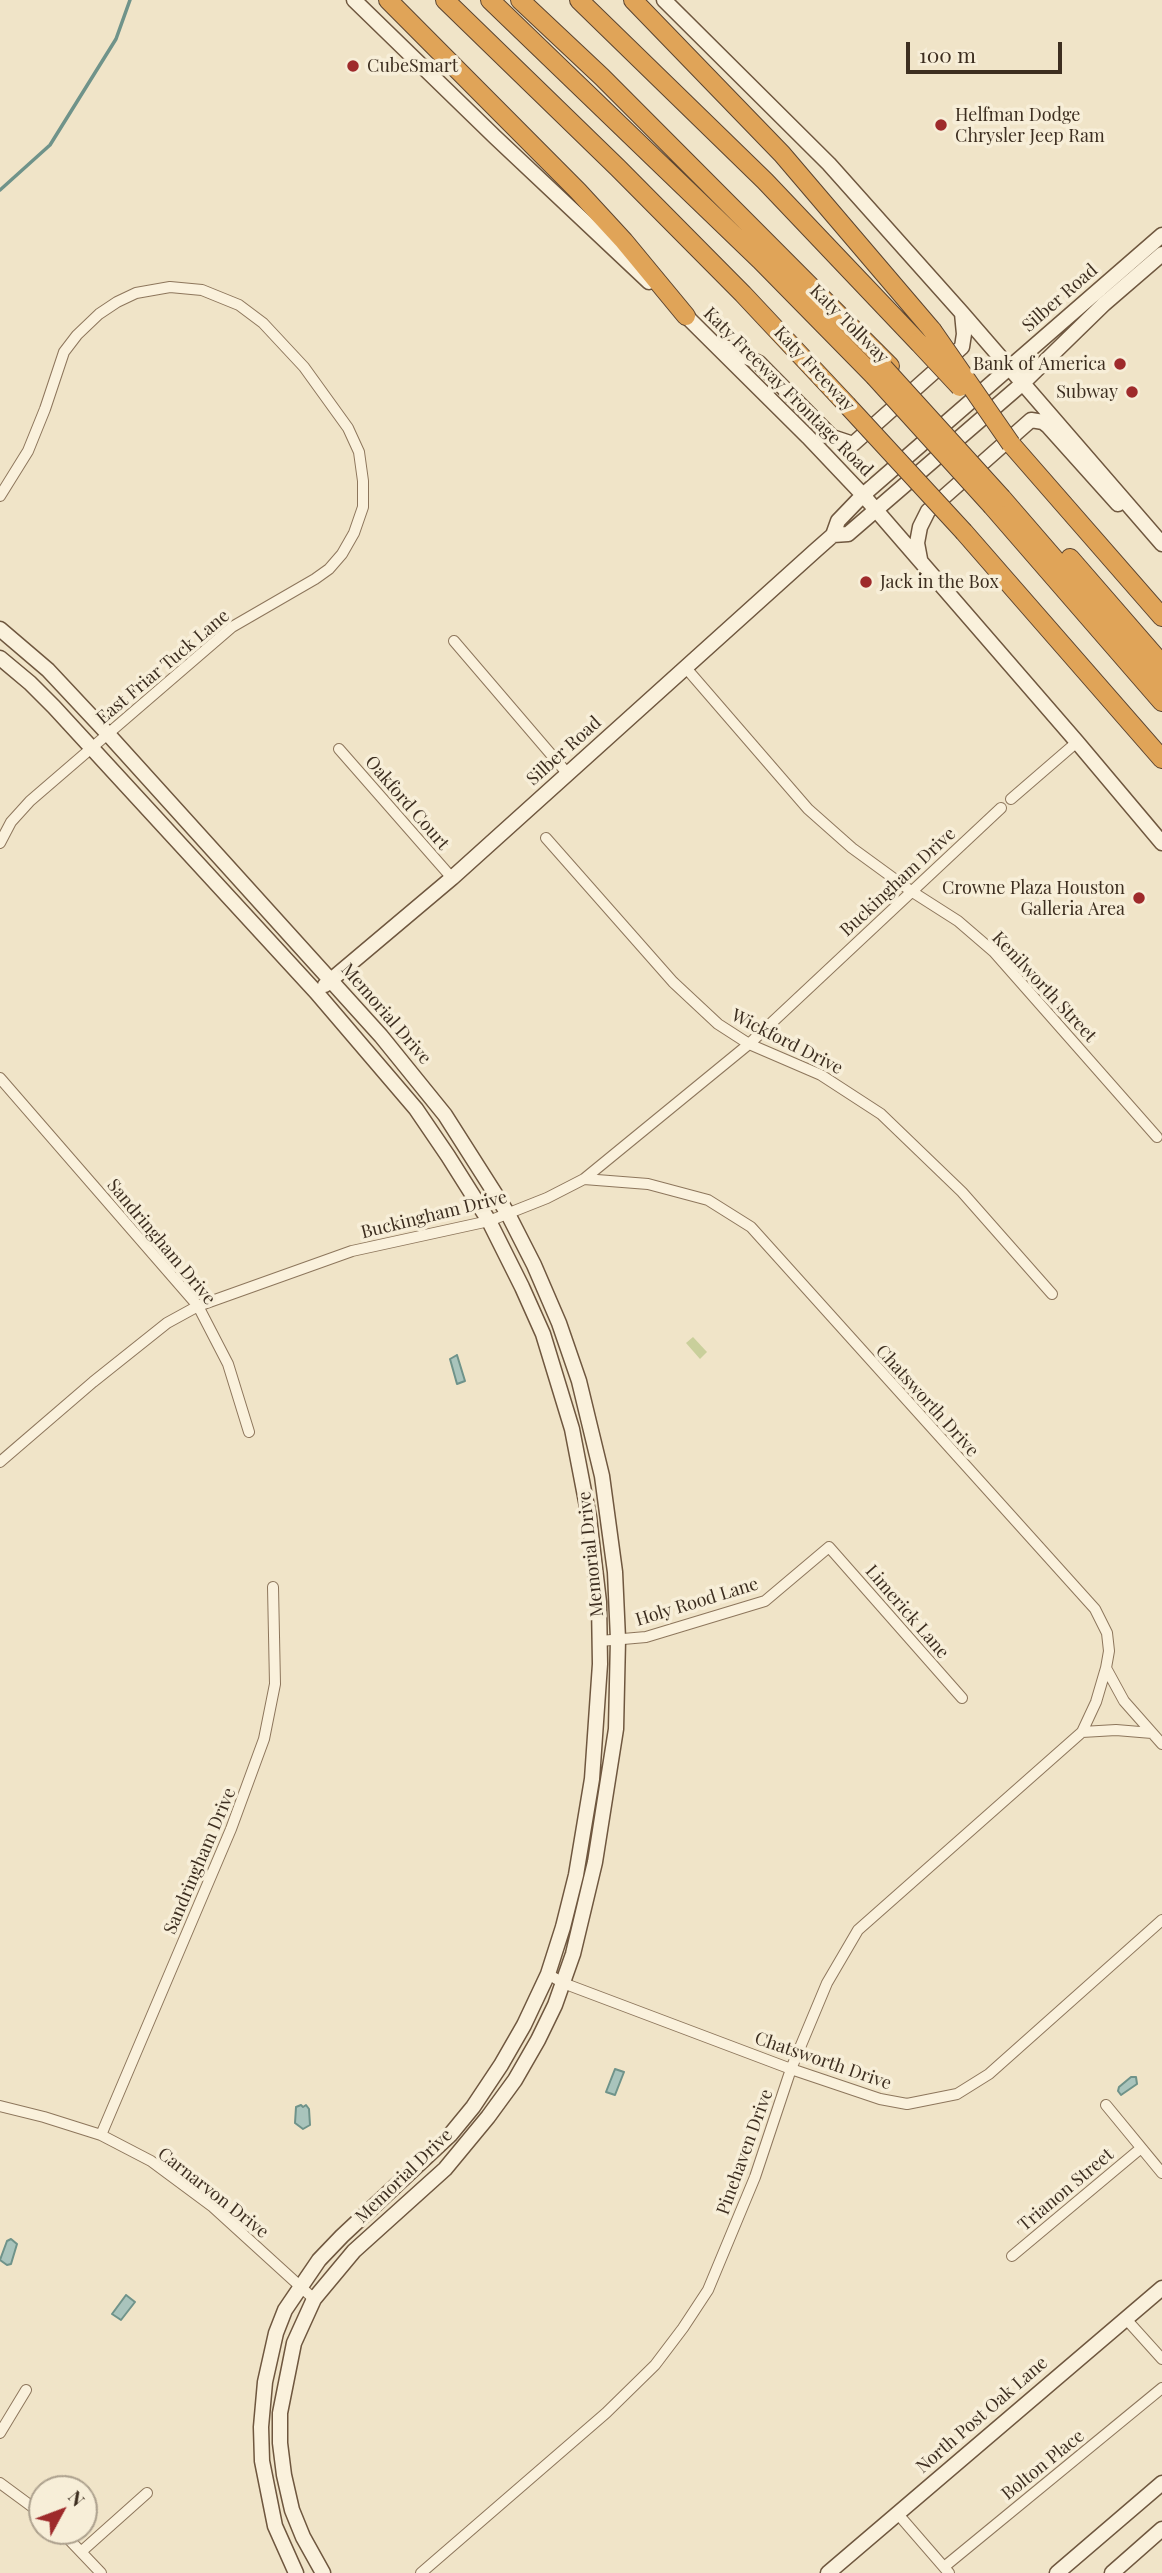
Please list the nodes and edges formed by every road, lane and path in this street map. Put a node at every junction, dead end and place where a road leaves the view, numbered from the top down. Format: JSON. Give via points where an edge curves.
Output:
{"nodes":[{"id":1,"x":354,"y":0,"type":"edge"},
{"id":2,"x":388,"y":0,"type":"edge"},
{"id":3,"x":444,"y":0,"type":"edge"},
{"id":4,"x":490,"y":0,"type":"edge"},
{"id":5,"x":520,"y":0,"type":"edge"},
{"id":6,"x":579,"y":0,"type":"edge"},
{"id":7,"x":632,"y":0,"type":"edge"},
{"id":8,"x":664,"y":0,"type":"edge"},
{"id":9,"x":1162,"y":235,"type":"edge"},
{"id":10,"x":1162,"y":254,"type":"edge"},
{"id":11,"x":962,"y":313,"type":"junction"},
{"id":12,"x":686,"y":316,"type":"junction"},
{"id":13,"x":925,"y":336,"type":"junction"},
{"id":14,"x":709,"y":339,"type":"junction"},
{"id":15,"x":1010,"y":368,"type":"junction"},
{"id":16,"x":883,"y":370,"type":"junction"},
{"id":17,"x":1023,"y":383,"type":"junction"},
{"id":18,"x":863,"y":495,"type":"junction"},
{"id":19,"x":0,"y":496,"type":"edge"},
{"id":20,"x":1001,"y":498,"type":"junction"},
{"id":21,"x":876,"y":511,"type":"junction"},
{"id":22,"x":833,"y":535,"type":"junction"},
{"id":23,"x":1162,"y":545,"type":"edge"},
{"id":24,"x":920,"y":561,"type":"junction"},
{"id":25,"x":1162,"y":617,"type":"edge"},
{"id":26,"x":0,"y":629,"type":"edge"},
{"id":27,"x":454,"y":641,"type":"dead end"},
{"id":28,"x":0,"y":658,"type":"edge"},
{"id":29,"x":1162,"y":664,"type":"edge"},
{"id":30,"x":686,"y":668,"type":"junction"},
{"id":31,"x":1162,"y":683,"type":"edge"},
{"id":32,"x":1162,"y":702,"type":"edge"},
{"id":33,"x":107,"y":733,"type":"junction"},
{"id":34,"x":1077,"y":742,"type":"junction"},
{"id":35,"x":91,"y":747,"type":"junction"},
{"id":36,"x":338,"y":749,"type":"dead end"},
{"id":37,"x":1162,"y":760,"type":"edge"},
{"id":38,"x":567,"y":773,"type":"junction"},
{"id":39,"x":1011,"y":799,"type":"dead end"},
{"id":40,"x":1001,"y":808,"type":"dead end"},
{"id":41,"x":195,"y":830,"type":"junction"},
{"id":42,"x":546,"y":838,"type":"dead end"},
{"id":43,"x":0,"y":843,"type":"edge"},
{"id":44,"x":1162,"y":843,"type":"edge"},
{"id":45,"x":179,"y":844,"type":"junction"},
{"id":46,"x":452,"y":878,"type":"junction"},
{"id":47,"x":911,"y":891,"type":"junction"},
{"id":48,"x":331,"y":980,"type":"junction"},
{"id":49,"x":317,"y":992,"type":"junction"},
{"id":50,"x":749,"y":1044,"type":"junction"},
{"id":51,"x":0,"y":1078,"type":"edge"},
{"id":52,"x":0,"y":1091,"type":"edge"},
{"id":53,"x":12,"y":1093,"type":"junction"},
{"id":54,"x":1157,"y":1136,"type":"dead end"},
{"id":55,"x":584,"y":1179,"type":"junction"},
{"id":56,"x":508,"y":1214,"type":"junction"},
{"id":57,"x":489,"y":1221,"type":"junction"},
{"id":58,"x":1052,"y":1294,"type":"dead end"},
{"id":59,"x":198,"y":1306,"type":"junction"},
{"id":60,"x":591,"y":1424,"type":"junction"},
{"id":61,"x":572,"y":1429,"type":"junction"},
{"id":62,"x":249,"y":1432,"type":"dead end"},
{"id":63,"x":0,"y":1462,"type":"edge"},
{"id":64,"x":829,"y":1547,"type":"joint"},
{"id":65,"x":273,"y":1587,"type":"dead end"},
{"id":66,"x":618,"y":1639,"type":"junction"},
{"id":67,"x":600,"y":1640,"type":"junction"},
{"id":68,"x":1106,"y":1668,"type":"junction"},
{"id":69,"x":962,"y":1698,"type":"dead end"},
{"id":70,"x":1082,"y":1732,"type":"junction"},
{"id":71,"x":1153,"y":1733,"type":"junction"},
{"id":72,"x":1162,"y":1744,"type":"edge"},
{"id":73,"x":1162,"y":1920,"type":"edge"},
{"id":74,"x":548,"y":1974,"type":"junction"},
{"id":75,"x":564,"y":1983,"type":"junction"},
{"id":76,"x":791,"y":2069,"type":"junction"},
{"id":77,"x":1106,"y":2105,"type":"dead end"},
{"id":78,"x":0,"y":2106,"type":"edge"},
{"id":79,"x":473,"y":2107,"type":"junction"},
{"id":80,"x":488,"y":2117,"type":"junction"},
{"id":81,"x":100,"y":2135,"type":"junction"},
{"id":82,"x":1140,"y":2149,"type":"junction"},
{"id":83,"x":1162,"y":2173,"type":"edge"},
{"id":84,"x":1012,"y":2256,"type":"dead end"},
{"id":85,"x":301,"y":2286,"type":"junction"},
{"id":86,"x":1162,"y":2288,"type":"edge"},
{"id":87,"x":314,"y":2299,"type":"junction"},
{"id":88,"x":1126,"y":2319,"type":"junction"},
{"id":89,"x":1162,"y":2359,"type":"edge"},
{"id":90,"x":1162,"y":2388,"type":"edge"},
{"id":91,"x":26,"y":2390,"type":"dead end"},
{"id":92,"x":0,"y":2433,"type":"edge"},
{"id":93,"x":0,"y":2483,"type":"edge"},
{"id":94,"x":1162,"y":2483,"type":"edge"},
{"id":95,"x":147,"y":2493,"type":"dead end"},
{"id":96,"x":28,"y":2504,"type":"edge"},
{"id":97,"x":897,"y":2513,"type":"junction"},
{"id":98,"x":1162,"y":2529,"type":"edge"},
{"id":99,"x":76,"y":2545,"type":"edge"},
{"id":100,"x":82,"y":2551,"type":"junction"},
{"id":101,"x":946,"y":2570,"type":"edge"},
{"id":102,"x":101,"y":2573,"type":"edge"},
{"id":103,"x":296,"y":2573,"type":"edge"},
{"id":104,"x":323,"y":2573,"type":"edge"},
{"id":105,"x":421,"y":2573,"type":"edge"},
{"id":106,"x":828,"y":2573,"type":"edge"},
{"id":107,"x":1057,"y":2573,"type":"edge"},
{"id":108,"x":1112,"y":2573,"type":"edge"}],
"edges":[{"from":1,"to":12,"type":"main road","name":"Katy Freeway Frontage Road"},
{"from":2,"to":12,"type":"highway","via":[[578,191]]},
{"from":3,"to":37,"type":"highway","name":"Katy Freeway","bridge":true,"via":[[647,197],[848,405]]},
{"from":4,"to":16,"type":"highway","via":[[800,299]]},
{"from":5,"to":16,"type":"highway","name":"Katy Tollway","via":[[754,229]]},
{"from":6,"to":13,"type":"highway"},
{"from":7,"to":13,"type":"highway","via":[[782,153]]},
{"from":8,"to":11,"type":"main road","via":[[829,164]]},
{"from":9,"to":15,"type":"main road","name":"Silber Road"},
{"from":10,"to":17,"type":"main road","name":"Silber Road"},
{"from":11,"to":14,"type":"main road","via":[[962,347],[853,444],[832,437],[759,363]]},
{"from":11,"to":15,"type":"main road"},
{"from":12,"to":14,"type":"main road","name":"Katy Freeway Frontage Road"},
{"from":13,"to":25,"type":"highway","bridge":true,"via":[[1011,444]]},
{"from":14,"to":18,"type":"main road","name":"Katy Freeway Frontage Road"},
{"from":15,"to":17,"type":"main road"},
{"from":15,"to":18,"type":"main road","name":"Silber Road"},
{"from":16,"to":20,"type":"highway","bridge":true},
{"from":17,"to":21,"type":"main road","name":"Silber Road"},
{"from":17,"to":23,"type":"main road"},
{"from":18,"to":21,"type":"main road","name":"Katy Freeway Frontage Road"},
{"from":18,"to":22,"type":"main road","name":"Silber Road","via":[[838,521]]},
{"from":19,"to":33,"type":"street","name":"East Friar Tuck Lane","via":[[28,451],[64,352],[77,335],[99,314],[136,293],[170,287],[218,296],[263,323],[304,367],[348,428],[359,452],[363,507],[355,533],[329,569],[232,627]]},
{"from":20,"to":29,"type":"highway"},
{"from":20,"to":31,"type":"highway"},
{"from":20,"to":32,"type":"highway"},
{"from":21,"to":22,"type":"main road","name":"Silber Road","via":[[848,534]]},
{"from":21,"to":24,"type":"main road","name":"Katy Freeway Frontage Road"},
{"from":22,"to":30,"type":"main road","name":"Silber Road"},
{"from":23,"to":24,"type":"main road","via":[[1104,490],[1048,426],[1031,420],[928,511],[917,544]]},
{"from":24,"to":34,"type":"main road","name":"Katy Freeway Frontage Road"},
{"from":26,"to":33,"type":"main road","name":"Memorial Drive","via":[[48,670]]},
{"from":27,"to":38,"type":"street"},
{"from":28,"to":35,"type":"main road","name":"Memorial Drive"},
{"from":30,"to":38,"type":"main road","name":"Silber Road"},
{"from":30,"to":47,"type":"street","name":"Kenilworth Street","via":[[808,809]]},
{"from":33,"to":35,"type":"street","name":"East Friar Tuck Lane"},
{"from":33,"to":41,"type":"main road","name":"Memorial Drive"},
{"from":34,"to":39,"type":"street"},
{"from":34,"to":44,"type":"main road","name":"Katy Freeway Frontage Road"},
{"from":35,"to":43,"type":"street","name":"East Friar Tuck Lane","via":[[30,800]]},
{"from":35,"to":45,"type":"main road","name":"Memorial Drive"},
{"from":36,"to":46,"type":"street","name":"Oakford Court"},
{"from":38,"to":46,"type":"main road","name":"Silber Road"},
{"from":40,"to":47,"type":"street","name":"Buckingham Drive"},
{"from":41,"to":45,"type":"main road"},
{"from":41,"to":48,"type":"main road","name":"Memorial Drive"},
{"from":42,"to":50,"type":"street","name":"Wickford Drive","via":[[673,982],[718,1024]]},
{"from":45,"to":49,"type":"main road","name":"Memorial Drive"},
{"from":46,"to":48,"type":"main road","name":"Silber Road"},
{"from":47,"to":50,"type":"street","name":"Buckingham Drive"},
{"from":47,"to":54,"type":"street","name":"Kenilworth Street","via":[[958,921],[994,952]]},
{"from":48,"to":49,"type":"main road","name":"Silber Road"},
{"from":48,"to":56,"type":"main road","name":"Memorial Drive","via":[[446,1115]]},
{"from":49,"to":57,"type":"main road","name":"Memorial Drive","via":[[416,1109]]},
{"from":50,"to":55,"type":"street","name":"Buckingham Drive"},
{"from":50,"to":58,"type":"street","name":"Wickford Drive","via":[[821,1075],[881,1114],[962,1192]]},
{"from":51,"to":53,"type":"street","name":"Sandringham Drive"},
{"from":52,"to":53,"type":"street"},
{"from":53,"to":59,"type":"street","name":"Sandringham Drive"},
{"from":55,"to":56,"type":"street","name":"Buckingham Drive"},
{"from":55,"to":68,"type":"street","name":"Chatsworth Drive","via":[[648,1184],[708,1200],[751,1227],[1095,1609],[1107,1633]]},
{"from":56,"to":57,"type":"street","name":"Buckingham Drive"},
{"from":56,"to":60,"type":"main road","name":"Memorial Drive","via":[[559,1324]]},
{"from":57,"to":59,"type":"street","name":"Buckingham Drive","via":[[352,1251]]},
{"from":57,"to":61,"type":"main road","name":"Memorial Drive","via":[[543,1334]]},
{"from":59,"to":62,"type":"street","name":"Sandringham Drive","via":[[228,1364]]},
{"from":59,"to":63,"type":"street","name":"Buckingham Drive","via":[[167,1323]]},
{"from":60,"to":61,"type":"main road"},
{"from":60,"to":66,"type":"main road","name":"Memorial Drive","via":[[609,1520]]},
{"from":61,"to":67,"type":"main road","name":"Memorial Drive","via":[[595,1563]]},
{"from":64,"to":66,"type":"street","name":"Holy Rood Lane","via":[[765,1601],[646,1637]]},
{"from":64,"to":69,"type":"street","name":"Limerick Lane"},
{"from":65,"to":81,"type":"street","name":"Sandringham Drive","via":[[275,1685],[264,1739],[231,1829]]},
{"from":66,"to":67,"type":"street","name":"Holy Rood Lane"},
{"from":66,"to":75,"type":"main road","name":"Memorial Drive","via":[[612,1756],[595,1862]]},
{"from":67,"to":74,"type":"main road","name":"Memorial Drive","via":[[592,1779],[576,1875]]},
{"from":68,"to":70,"type":"street","name":"Pinehaven Drive"},
{"from":68,"to":71,"type":"street","via":[[1124,1701]]},
{"from":70,"to":71,"type":"street"},
{"from":70,"to":76,"type":"street","name":"Pinehaven Drive","via":[[858,1930],[827,1983]]},
{"from":71,"to":72,"type":"street"},
{"from":73,"to":76,"type":"street","name":"Chatsworth Drive","via":[[989,2074],[957,2094],[907,2104]]},
{"from":74,"to":75,"type":"street","name":"Chatsworth Drive"},
{"from":74,"to":79,"type":"main road","name":"Memorial Drive","via":[[501,2065]]},
{"from":75,"to":76,"type":"street","name":"Chatsworth Drive"},
{"from":75,"to":80,"type":"main road","name":"Memorial Drive","via":[[538,2040]]},
{"from":76,"to":105,"type":"street","name":"Pinehaven Drive","via":[[755,2177],[708,2290],[683,2328],[655,2365],[606,2413]]},
{"from":77,"to":82,"type":"street"},
{"from":78,"to":81,"type":"street","name":"Carnarvon Drive"},
{"from":79,"to":80,"type":"main road"},
{"from":79,"to":85,"type":"main road","name":"Memorial Drive","via":[[450,2135],[342,2236]]},
{"from":80,"to":87,"type":"main road","name":"Memorial Drive","via":[[444,2169],[354,2250]]},
{"from":81,"to":85,"type":"street","name":"Carnarvon Drive","via":[[151,2161]]},
{"from":82,"to":83,"type":"street"},
{"from":82,"to":84,"type":"street","name":"Trianon Street"},
{"from":85,"to":87,"type":"street","name":"Carnarvon Drive"},
{"from":85,"to":103,"type":"main road","name":"Memorial Drive","via":[[276,2333],[264,2382],[261,2427],[267,2497]]},
{"from":86,"to":88,"type":"main road","name":"North Post Oak Lane"},
{"from":87,"to":104,"type":"main road","name":"Memorial Drive","via":[[293,2343],[279,2443],[292,2510]]},
{"from":88,"to":89,"type":"street"},
{"from":88,"to":97,"type":"main road","name":"North Post Oak Lane"},
{"from":90,"to":101,"type":"street","name":"Bolton Place"},
{"from":91,"to":92,"type":"street"},
{"from":93,"to":96,"type":"street"},
{"from":94,"to":107,"type":"main road"},
{"from":95,"to":100,"type":"street"},
{"from":97,"to":101,"type":"street"},
{"from":97,"to":106,"type":"main road","name":"North Post Oak Lane"},
{"from":98,"to":108,"type":"main road"},
{"from":99,"to":100,"type":"street"},
{"from":100,"to":102,"type":"street"}]}
